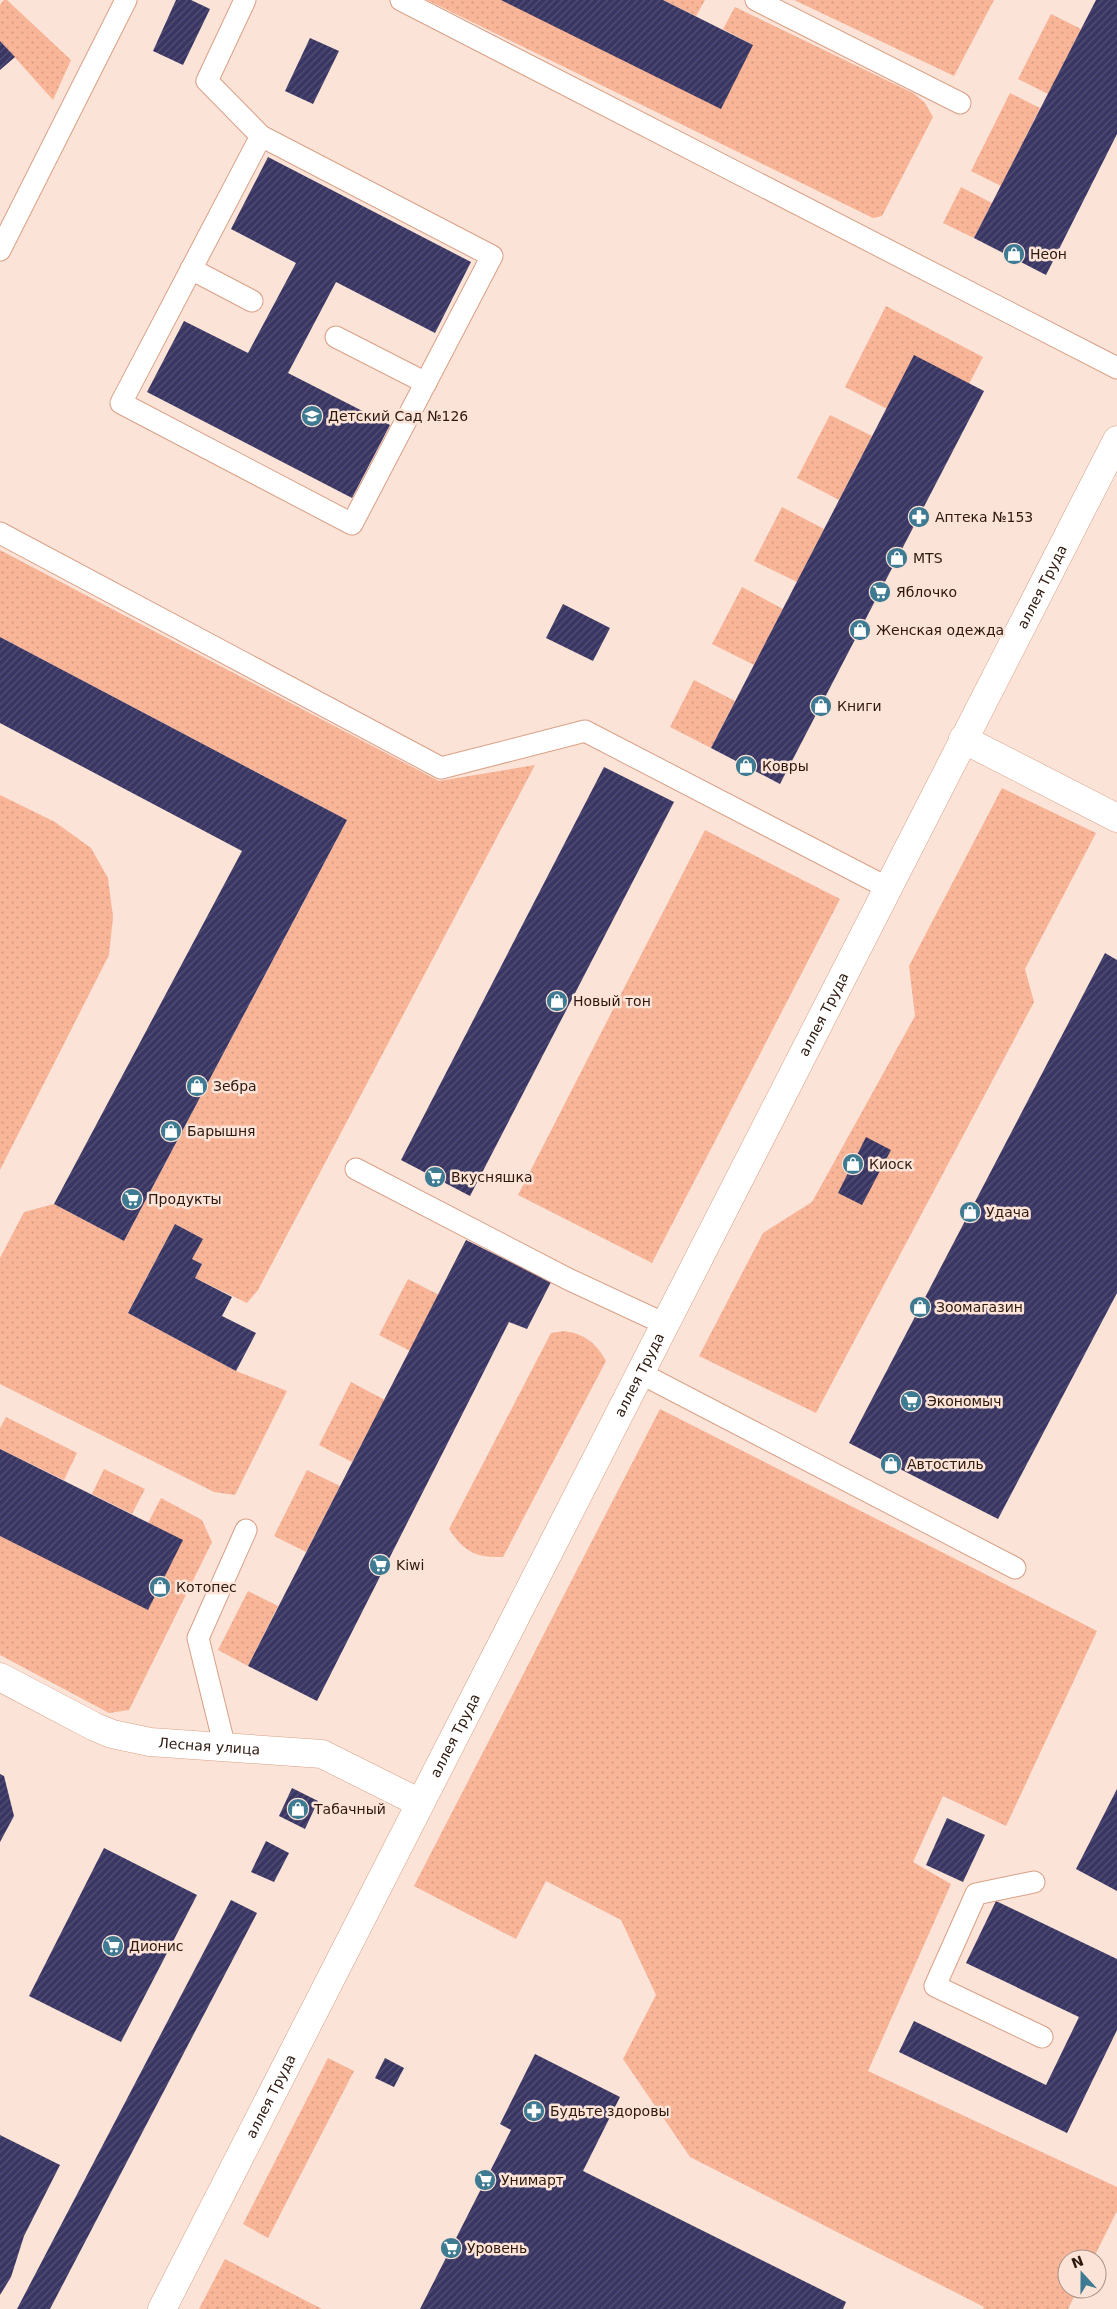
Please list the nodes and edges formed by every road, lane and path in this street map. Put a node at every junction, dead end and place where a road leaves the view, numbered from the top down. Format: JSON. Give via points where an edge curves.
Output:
{"nodes":[{"id":1,"x":126,"y":0,"type":"edge"},
{"id":2,"x":245,"y":0,"type":"edge"},
{"id":3,"x":401,"y":0,"type":"edge"},
{"id":4,"x":756,"y":0,"type":"edge"},
{"id":5,"x":960,"y":103,"type":"dead end"},
{"id":6,"x":261,"y":136,"type":"junction"},
{"id":7,"x":0,"y":250,"type":"edge"},
{"id":8,"x":191,"y":269,"type":"junction"},
{"id":9,"x":252,"y":301,"type":"dead end"},
{"id":10,"x":336,"y":337,"type":"dead end"},
{"id":11,"x":1117,"y":368,"type":"edge"},
{"id":12,"x":426,"y":384,"type":"junction"},
{"id":13,"x":1117,"y":440,"type":"edge"},
{"id":14,"x":0,"y":533,"type":"edge"},
{"id":15,"x":964,"y":739,"type":"junction"},
{"id":16,"x":1117,"y":818,"type":"edge"},
{"id":17,"x":888,"y":888,"type":"junction"},
{"id":18,"x":356,"y":1169,"type":"dead end"},
{"id":19,"x":665,"y":1324,"type":"junction"},
{"id":20,"x":640,"y":1373,"type":"junction"},
{"id":21,"x":246,"y":1530,"type":"dead end"},
{"id":22,"x":1015,"y":1568,"type":"dead end"},
{"id":23,"x":0,"y":1678,"type":"edge"},
{"id":24,"x":225,"y":1748,"type":"junction"},
{"id":25,"x":420,"y":1803,"type":"junction"},
{"id":26,"x":1034,"y":1882,"type":"dead end"},
{"id":27,"x":1042,"y":2037,"type":"dead end"},
{"id":28,"x":162,"y":2309,"type":"edge"}],
"edges":[{"from":1,"to":7,"type":"lane"},
{"from":2,"to":6,"type":"lane","via":[[207,81]]},
{"from":3,"to":11,"type":"lane"},
{"from":4,"to":5,"type":"lane"},
{"from":6,"to":8,"type":"lane"},
{"from":6,"to":12,"type":"lane","via":[[492,256]]},
{"from":8,"to":9,"type":"lane"},
{"from":8,"to":12,"type":"lane","via":[[120,403],[352,524]]},
{"from":10,"to":12,"type":"lane"},
{"from":13,"to":15,"type":"street","name":"аллея Труда"},
{"from":14,"to":17,"type":"lane","via":[[441,768],[585,730]]},
{"from":15,"to":16,"type":"street"},
{"from":15,"to":17,"type":"street","name":"аллея Труда"},
{"from":17,"to":19,"type":"street","name":"аллея Труда"},
{"from":18,"to":19,"type":"lane","via":[[568,1279]]},
{"from":19,"to":20,"type":"street","name":"аллея Труда"},
{"from":20,"to":22,"type":"lane"},
{"from":20,"to":25,"type":"street","name":"аллея Труда"},
{"from":21,"to":24,"type":"lane","via":[[198,1638]]},
{"from":23,"to":24,"type":"street","name":"Лесная улица","via":[[112,1734],[150,1742]]},
{"from":24,"to":25,"type":"street","name":"Лесная улица","via":[[322,1754]]},
{"from":25,"to":28,"type":"street","name":"аллея Труда"},
{"from":26,"to":27,"type":"lane","via":[[976,1894],[935,1986]]}]}
